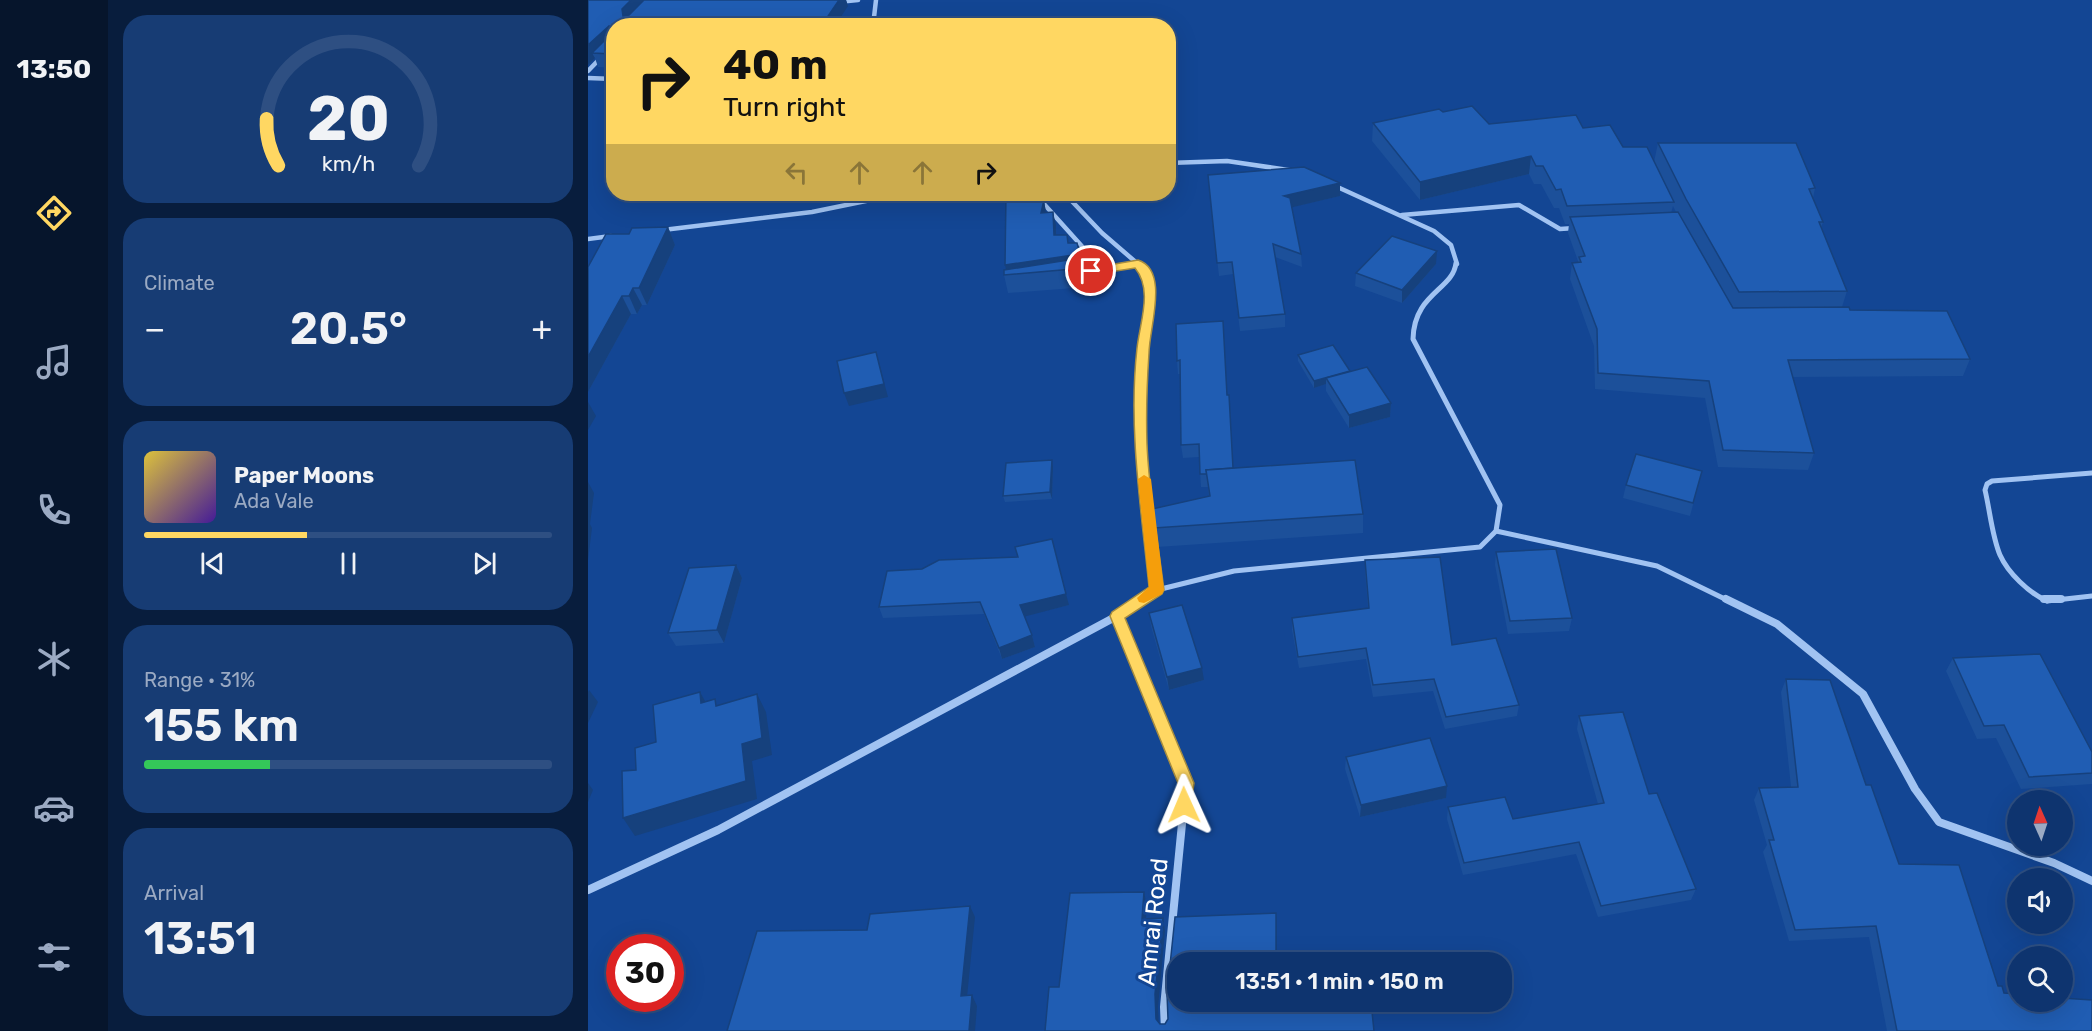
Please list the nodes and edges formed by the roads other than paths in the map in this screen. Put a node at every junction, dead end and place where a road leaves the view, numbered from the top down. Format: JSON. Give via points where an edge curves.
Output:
{"nodes":[{"id":1,"x":858,"y":0,"type":"edge"},
{"id":2,"x":876,"y":0,"type":"edge"},
{"id":3,"x":834,"y":2,"type":"edge"},
{"id":4,"x":874,"y":18,"type":"edge"},
{"id":5,"x":606,"y":52,"type":"edge"},
{"id":6,"x":588,"y":71,"type":"edge"},
{"id":7,"x":588,"y":78,"type":"edge"},
{"id":8,"x":606,"y":79,"type":"edge"},
{"id":9,"x":1176,"y":163,"type":"edge"},
{"id":10,"x":1300,"y":172,"type":"edge"},
{"id":11,"x":1329,"y":184,"type":"edge"},
{"id":12,"x":873,"y":201,"type":"edge"},
{"id":13,"x":1072,"y":201,"type":"edge"},
{"id":14,"x":1044,"y":204,"type":"edge"},
{"id":15,"x":1400,"y":215,"type":"junction"},
{"id":16,"x":1584,"y":228,"type":"edge"},
{"id":17,"x":656,"y":231,"type":"edge"},
{"id":18,"x":622,"y":235,"type":"edge"},
{"id":19,"x":588,"y":238,"type":"edge"},
{"id":20,"x":1138,"y":264,"type":"junction"},
{"id":21,"x":1091,"y":271,"type":"junction"},
{"id":22,"x":1068,"y":274,"type":"edge"},
{"id":23,"x":2092,"y":473,"type":"edge"},
{"id":24,"x":1496,"y":531,"type":"junction"},
{"id":25,"x":1156,"y":590,"type":"junction"},
{"id":26,"x":2092,"y":596,"type":"edge"},
{"id":27,"x":1117,"y":616,"type":"junction"},
{"id":28,"x":2092,"y":881,"type":"edge"},
{"id":29,"x":588,"y":890,"type":"edge"},
{"id":30,"x":1165,"y":1031,"type":"edge"}],
"edges":[{"from":1,"to":3,"type":"street"},
{"from":2,"to":4,"type":"street"},
{"from":5,"to":6,"type":"street"},
{"from":7,"to":8,"type":"street"},
{"from":9,"to":10,"type":"street","via":[[1227,161]]},
{"from":11,"to":15,"type":"street"},
{"from":12,"to":17,"type":"street","via":[[793,216]]},
{"from":13,"to":20,"type":"street"},
{"from":14,"to":21,"type":"street","via":[[1085,247]]},
{"from":15,"to":16,"type":"street","via":[[1519,205],[1560,229]]},
{"from":15,"to":24,"type":"street","via":[[1434,231],[1451,245],[1456,265],[1449,279],[1418,309],[1411,322],[1413,339],[1500,505]]},
{"from":18,"to":19,"type":"street"},
{"from":20,"to":21,"type":"street"},
{"from":20,"to":25,"type":"street","via":[[1148,276],[1151,289],[1143,350],[1141,444]]},
{"from":21,"to":22,"type":"street"},
{"from":23,"to":26,"type":"street","via":[[1992,481],[1985,490],[2000,555],[2010,571],[2038,597],[2048,601]]},
{"from":24,"to":25,"type":"street","via":[[1480,547],[1234,571]]},
{"from":24,"to":28,"type":"street","via":[[1657,566],[1777,624],[1863,694],[1915,789],[1939,822],[2054,863]]},
{"from":25,"to":27,"type":"street"},
{"from":27,"to":29,"type":"street","via":[[718,830]]},
{"from":27,"to":30,"type":"street","name":"Amrai Road","via":[[1186,783],[1164,1007]]}]}
